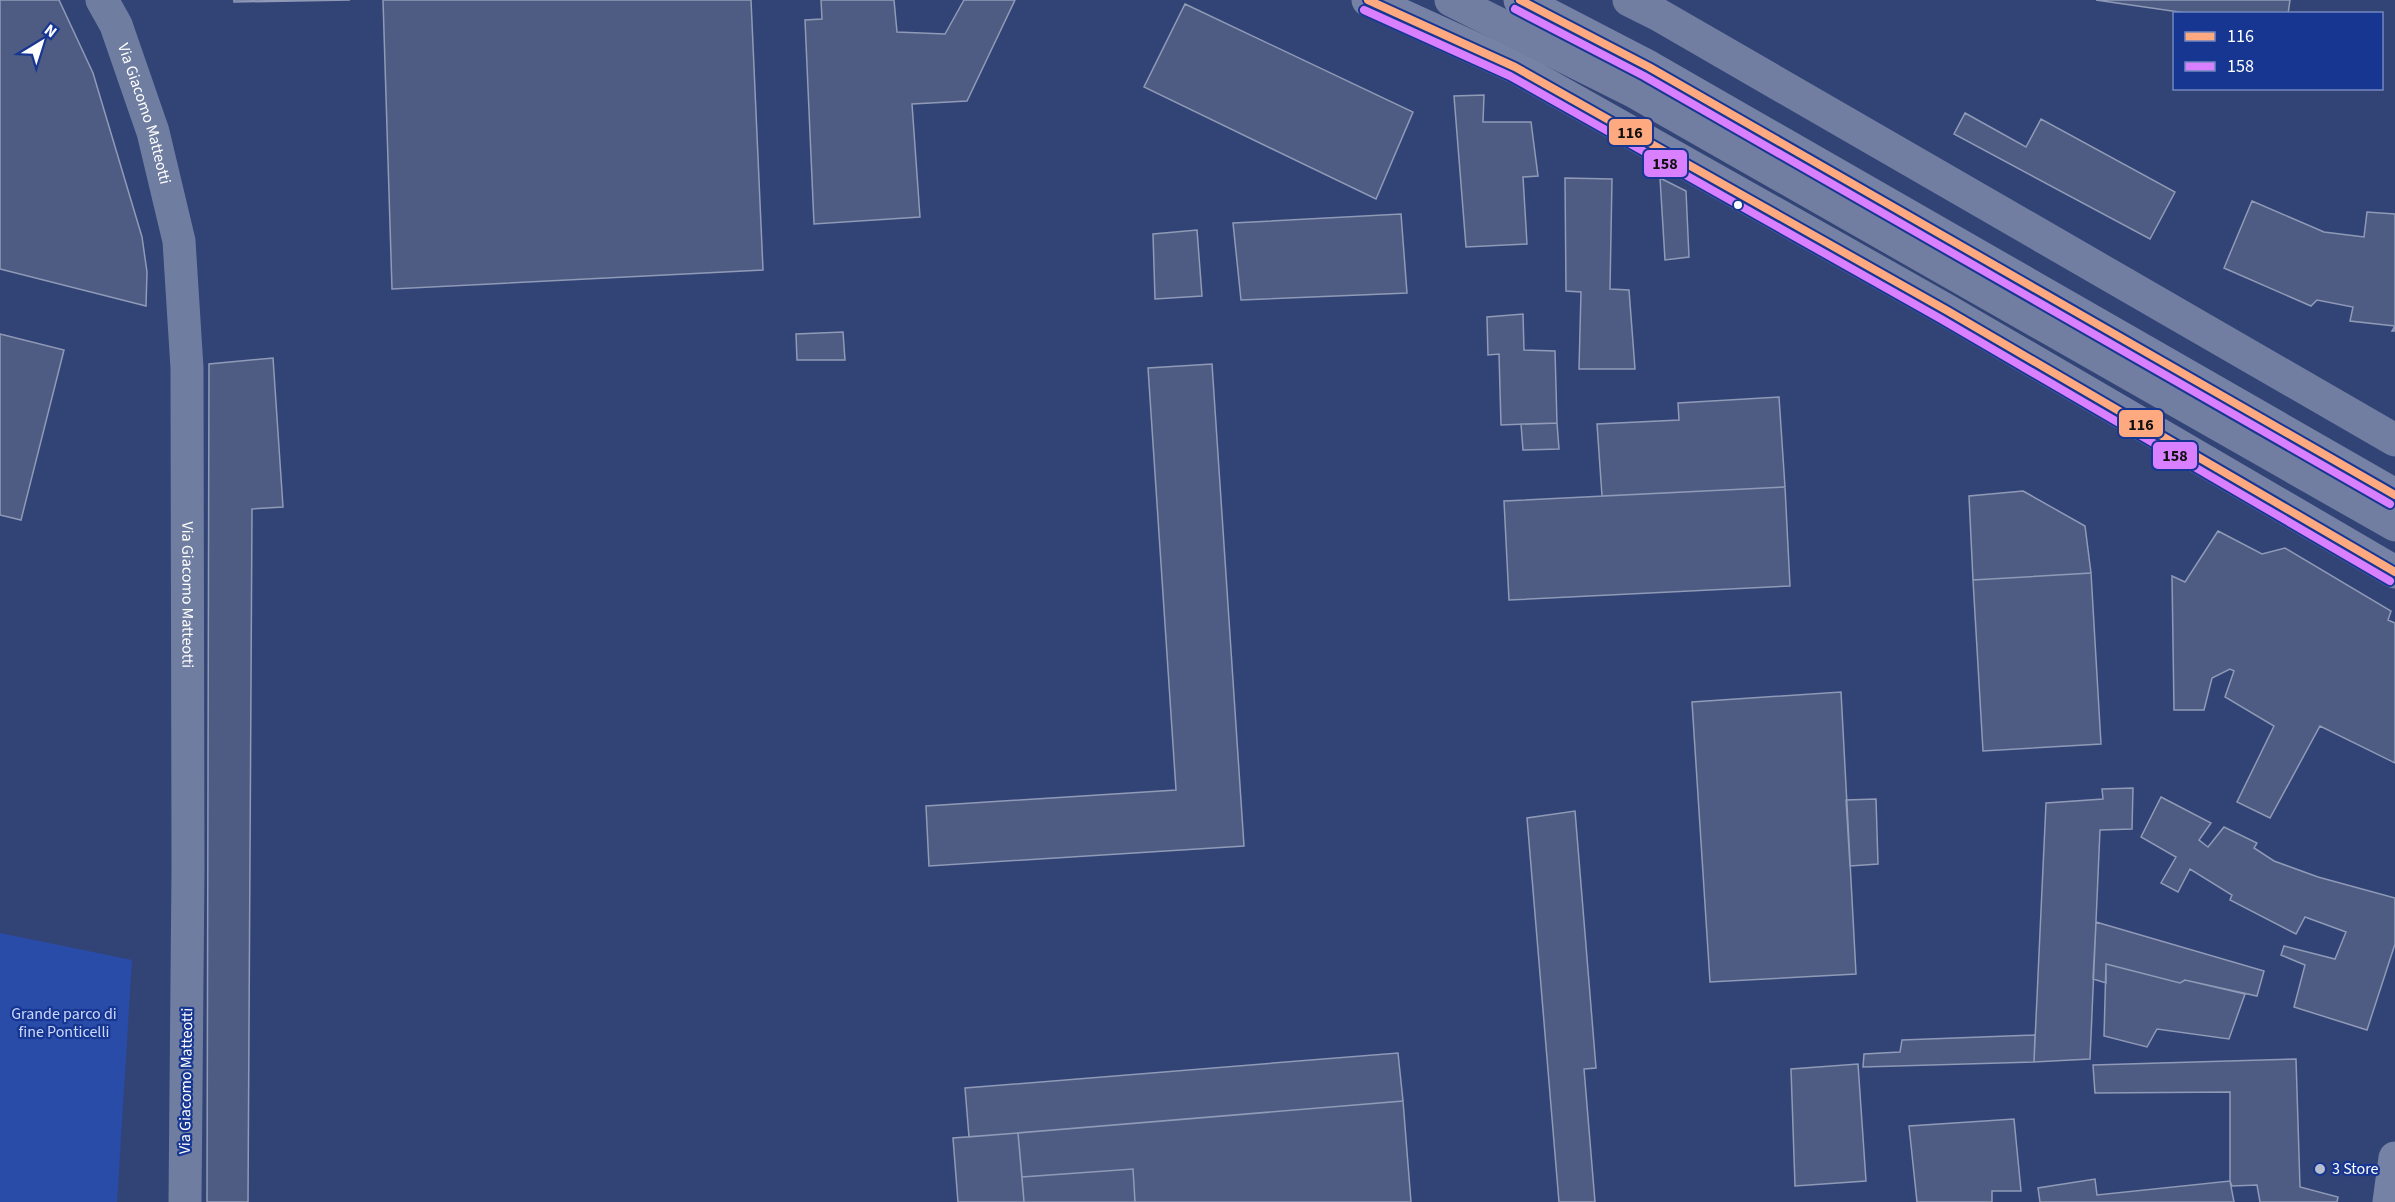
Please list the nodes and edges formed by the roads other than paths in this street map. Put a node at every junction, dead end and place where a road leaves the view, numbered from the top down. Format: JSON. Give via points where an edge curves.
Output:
{"nodes":[{"id":1,"x":102,"y":0,"type":"edge"},
{"id":2,"x":1368,"y":0,"type":"edge"},
{"id":3,"x":1451,"y":0,"type":"edge"},
{"id":4,"x":1520,"y":0,"type":"edge"},
{"id":5,"x":1629,"y":0,"type":"edge"},
{"id":6,"x":2395,"y":440,"type":"edge"},
{"id":7,"x":2395,"y":495,"type":"edge"},
{"id":8,"x":2395,"y":525,"type":"edge"},
{"id":9,"x":2395,"y":572,"type":"edge"},
{"id":10,"x":185,"y":1202,"type":"edge"}],
"edges":[{"from":1,"to":10,"type":"street","name":"Via Giacomo Matteotti","via":[[116,25],[153,132],[179,241],[187,392]]},
{"from":2,"to":9,"type":"street","via":[[1526,73],[1946,310]]},
{"from":3,"to":8,"type":"highway","via":[[1633,92]]},
{"from":4,"to":7,"type":"street","via":[[1649,67]]},
{"from":5,"to":6,"type":"highway"}]}
